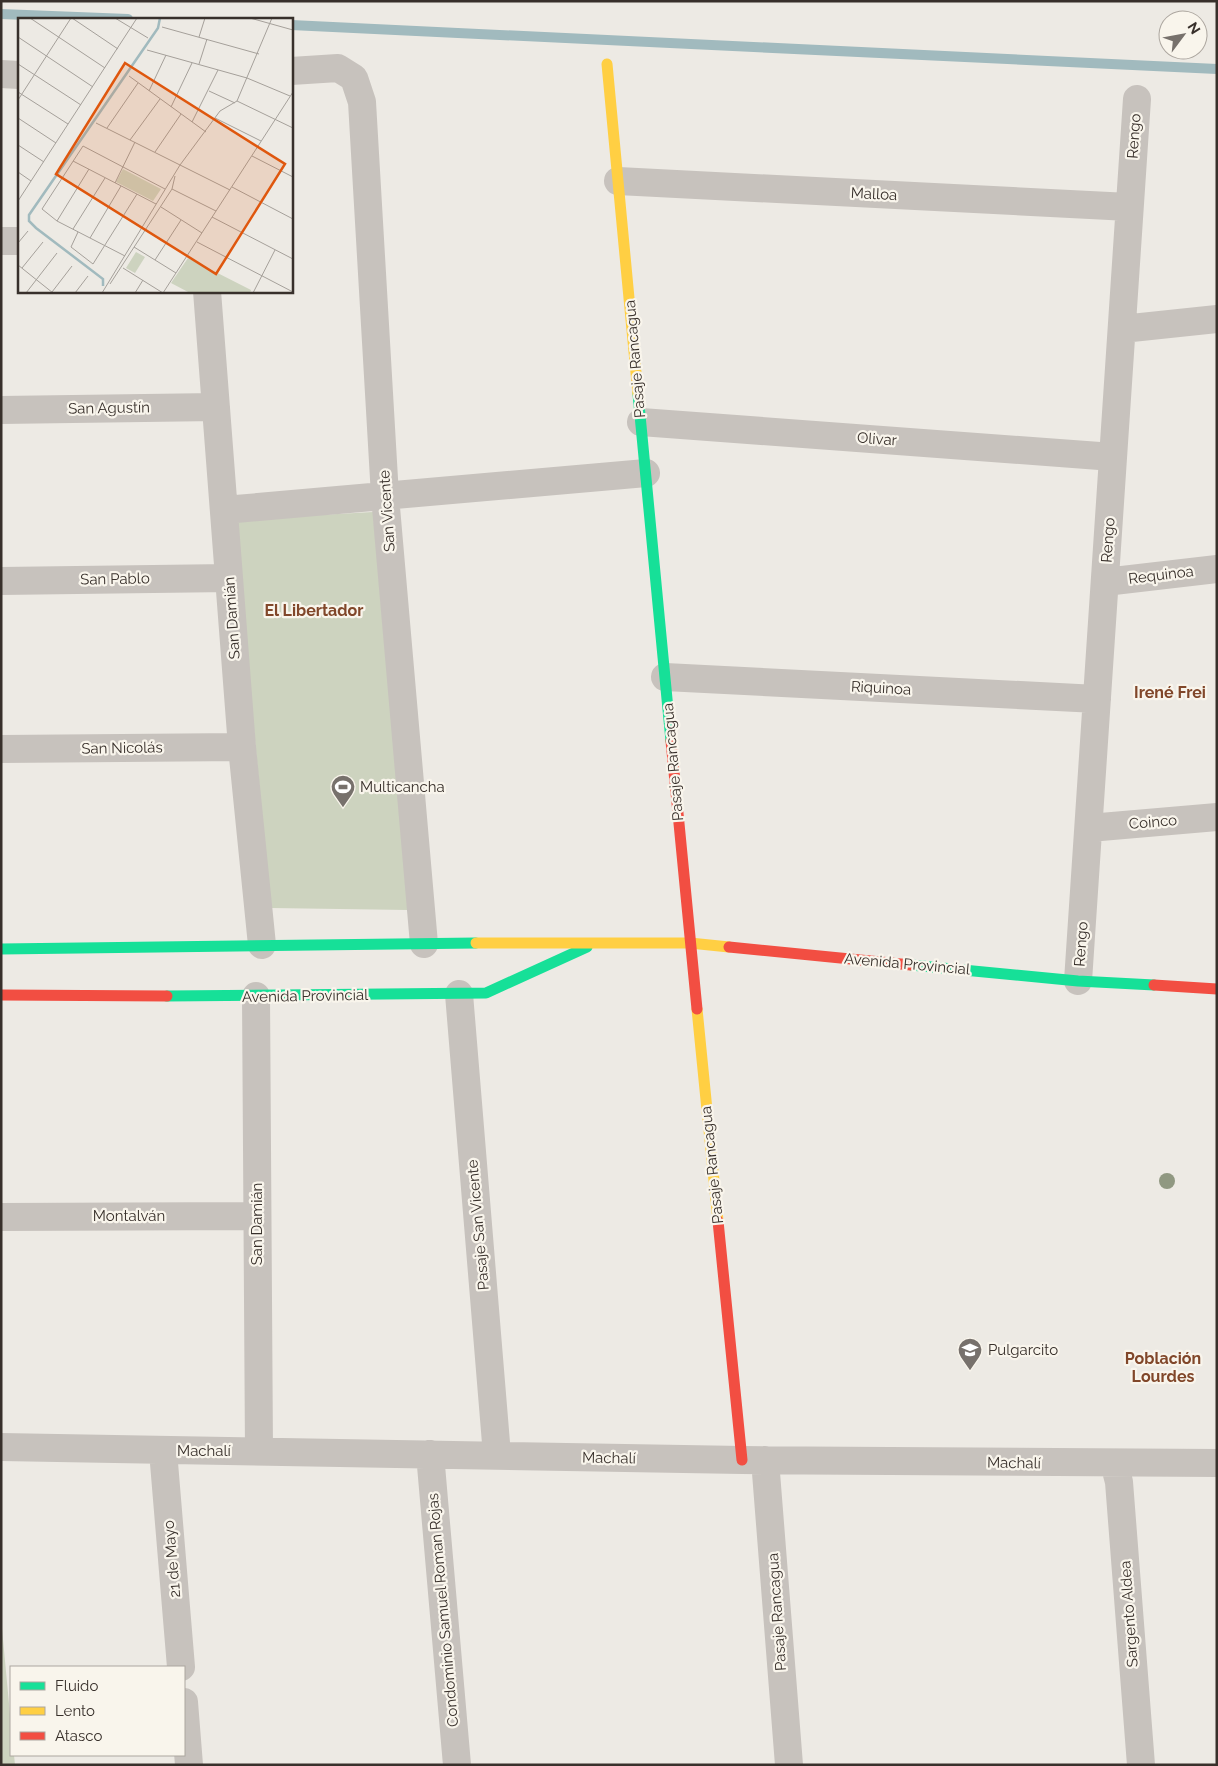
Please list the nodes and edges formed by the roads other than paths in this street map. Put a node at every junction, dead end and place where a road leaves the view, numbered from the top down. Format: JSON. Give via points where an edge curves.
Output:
{"nodes":[{"id":1,"x":607,"y":64,"type":"dead end"},
{"id":2,"x":292,"y":71,"type":"edge"},
{"id":3,"x":1,"y":74,"type":"edge"},
{"id":4,"x":18,"y":75,"type":"edge"},
{"id":5,"x":1137,"y":99,"type":"dead end"},
{"id":6,"x":618,"y":181,"type":"junction"},
{"id":7,"x":1129,"y":207,"type":"junction"},
{"id":8,"x":1,"y":241,"type":"edge"},
{"id":9,"x":18,"y":241,"type":"edge"},
{"id":10,"x":206,"y":292,"type":"edge"},
{"id":11,"x":1217,"y":319,"type":"edge"},
{"id":12,"x":1122,"y":329,"type":"junction"},
{"id":13,"x":216,"y":407,"type":"junction"},
{"id":14,"x":1,"y":410,"type":"edge"},
{"id":15,"x":641,"y":422,"type":"junction"},
{"id":16,"x":1114,"y":457,"type":"junction"},
{"id":17,"x":646,"y":472,"type":"junction"},
{"id":18,"x":385,"y":496,"type":"junction"},
{"id":19,"x":224,"y":510,"type":"junction"},
{"id":20,"x":1217,"y":569,"type":"edge"},
{"id":21,"x":229,"y":578,"type":"junction"},
{"id":22,"x":1,"y":581,"type":"edge"},
{"id":23,"x":1105,"y":582,"type":"junction"},
{"id":24,"x":665,"y":677,"type":"junction"},
{"id":25,"x":1097,"y":699,"type":"junction"},
{"id":26,"x":242,"y":747,"type":"junction"},
{"id":27,"x":1,"y":749,"type":"edge"},
{"id":28,"x":1217,"y":817,"type":"edge"},
{"id":29,"x":1089,"y":828,"type":"junction"},
{"id":30,"x":598,"y":942,"type":"junction"},
{"id":31,"x":424,"y":944,"type":"junction"},
{"id":32,"x":690,"y":944,"type":"junction"},
{"id":33,"x":262,"y":945,"type":"junction"},
{"id":34,"x":1,"y":949,"type":"edge"},
{"id":35,"x":1078,"y":981,"type":"junction"},
{"id":36,"x":1217,"y":988,"type":"edge"},
{"id":37,"x":459,"y":994,"type":"junction"},
{"id":38,"x":1,"y":995,"type":"edge"},
{"id":39,"x":256,"y":996,"type":"junction"},
{"id":40,"x":257,"y":1216,"type":"junction"},
{"id":41,"x":1,"y":1217,"type":"edge"},
{"id":42,"x":1,"y":1447,"type":"edge"},
{"id":43,"x":163,"y":1451,"type":"junction"},
{"id":44,"x":259,"y":1451,"type":"junction"},
{"id":45,"x":430,"y":1454,"type":"junction"},
{"id":46,"x":497,"y":1455,"type":"junction"},
{"id":47,"x":753,"y":1460,"type":"junction"},
{"id":48,"x":1217,"y":1463,"type":"edge"},
{"id":49,"x":1114,"y":1464,"type":"junction"},
{"id":50,"x":181,"y":1666,"type":"edge"},
{"id":51,"x":185,"y":1715,"type":"edge"},
{"id":52,"x":189,"y":1765,"type":"edge"},
{"id":53,"x":457,"y":1765,"type":"edge"},
{"id":54,"x":789,"y":1765,"type":"edge"},
{"id":55,"x":1141,"y":1765,"type":"edge"}],
"edges":[{"from":1,"to":6,"type":"street","name":"Pasaje Rancagua"},
{"from":2,"to":18,"type":"street","name":"San Vicente","via":[[338,68],[354,78],[362,102]]},
{"from":3,"to":4,"type":"street"},
{"from":5,"to":7,"type":"street","name":"Rengo"},
{"from":6,"to":7,"type":"street","name":"Malloa"},
{"from":6,"to":15,"type":"street","name":"Pasaje Rancagua"},
{"from":7,"to":12,"type":"street","name":"Rengo"},
{"from":8,"to":9,"type":"street"},
{"from":10,"to":13,"type":"street","name":"San Damián"},
{"from":11,"to":12,"type":"street"},
{"from":12,"to":16,"type":"street","name":"Rengo"},
{"from":13,"to":14,"type":"street","name":"San Agustín"},
{"from":13,"to":19,"type":"street","name":"San Damián"},
{"from":15,"to":16,"type":"street","name":"Olivar"},
{"from":15,"to":17,"type":"street","name":"Pasaje Rancagua"},
{"from":16,"to":23,"type":"street","name":"Rengo"},
{"from":17,"to":18,"type":"street"},
{"from":17,"to":24,"type":"street","name":"Pasaje Rancagua"},
{"from":18,"to":19,"type":"street"},
{"from":18,"to":31,"type":"street","name":"San Vicente"},
{"from":19,"to":21,"type":"street","name":"San Damián"},
{"from":20,"to":23,"type":"street","name":"Requinoa"},
{"from":21,"to":22,"type":"street","name":"San Pablo"},
{"from":21,"to":26,"type":"street","name":"San Damián"},
{"from":23,"to":25,"type":"street","name":"Rengo"},
{"from":24,"to":25,"type":"street","name":"Riquinoa"},
{"from":24,"to":32,"type":"street","name":"Pasaje Rancagua"},
{"from":25,"to":29,"type":"street","name":"Rengo"},
{"from":26,"to":27,"type":"street","name":"San Nicolás"},
{"from":26,"to":33,"type":"street","name":"San Damián"},
{"from":28,"to":29,"type":"street","name":"Coinco"},
{"from":29,"to":35,"type":"street","name":"Rengo"},
{"from":30,"to":31,"type":"street","name":"Avenida Provincial"},
{"from":30,"to":32,"type":"street","name":"Avenida Provincial"},
{"from":30,"to":37,"type":"street","name":"Avenida Provincial","via":[[486,993]]},
{"from":31,"to":33,"type":"street","name":"Avenida Provincial"},
{"from":32,"to":35,"type":"street","name":"Avenida Provincial"},
{"from":32,"to":47,"type":"street","name":"Pasaje Rancagua"},
{"from":33,"to":34,"type":"street","name":"Avenida Provincial"},
{"from":35,"to":36,"type":"street","name":"Avenida Provincial"},
{"from":37,"to":39,"type":"street","name":"Avenida Provincial"},
{"from":37,"to":46,"type":"street","name":"Pasaje San Vicente"},
{"from":38,"to":39,"type":"street","name":"Avenida Provincial"},
{"from":39,"to":40,"type":"street","name":"San Damián"},
{"from":40,"to":41,"type":"street","name":"Montalván"},
{"from":40,"to":44,"type":"street","name":"San Damián"},
{"from":42,"to":43,"type":"street","name":"Machalí"},
{"from":43,"to":44,"type":"street","name":"Machalí"},
{"from":43,"to":50,"type":"street","name":"21 de Mayo"},
{"from":44,"to":45,"type":"street","name":"Machalí"},
{"from":45,"to":46,"type":"street","name":"Machalí"},
{"from":45,"to":53,"type":"street","name":"Condominio Samuel Roman Rojas"},
{"from":46,"to":47,"type":"street","name":"Machalí"},
{"from":47,"to":49,"type":"street","name":"Machalí"},
{"from":47,"to":54,"type":"street","name":"Pasaje Rancagua"},
{"from":48,"to":49,"type":"street","name":"Machalí"},
{"from":49,"to":55,"type":"street","name":"Sargento Aldea","via":[[1119,1482]]},
{"from":51,"to":52,"type":"street"}]}
